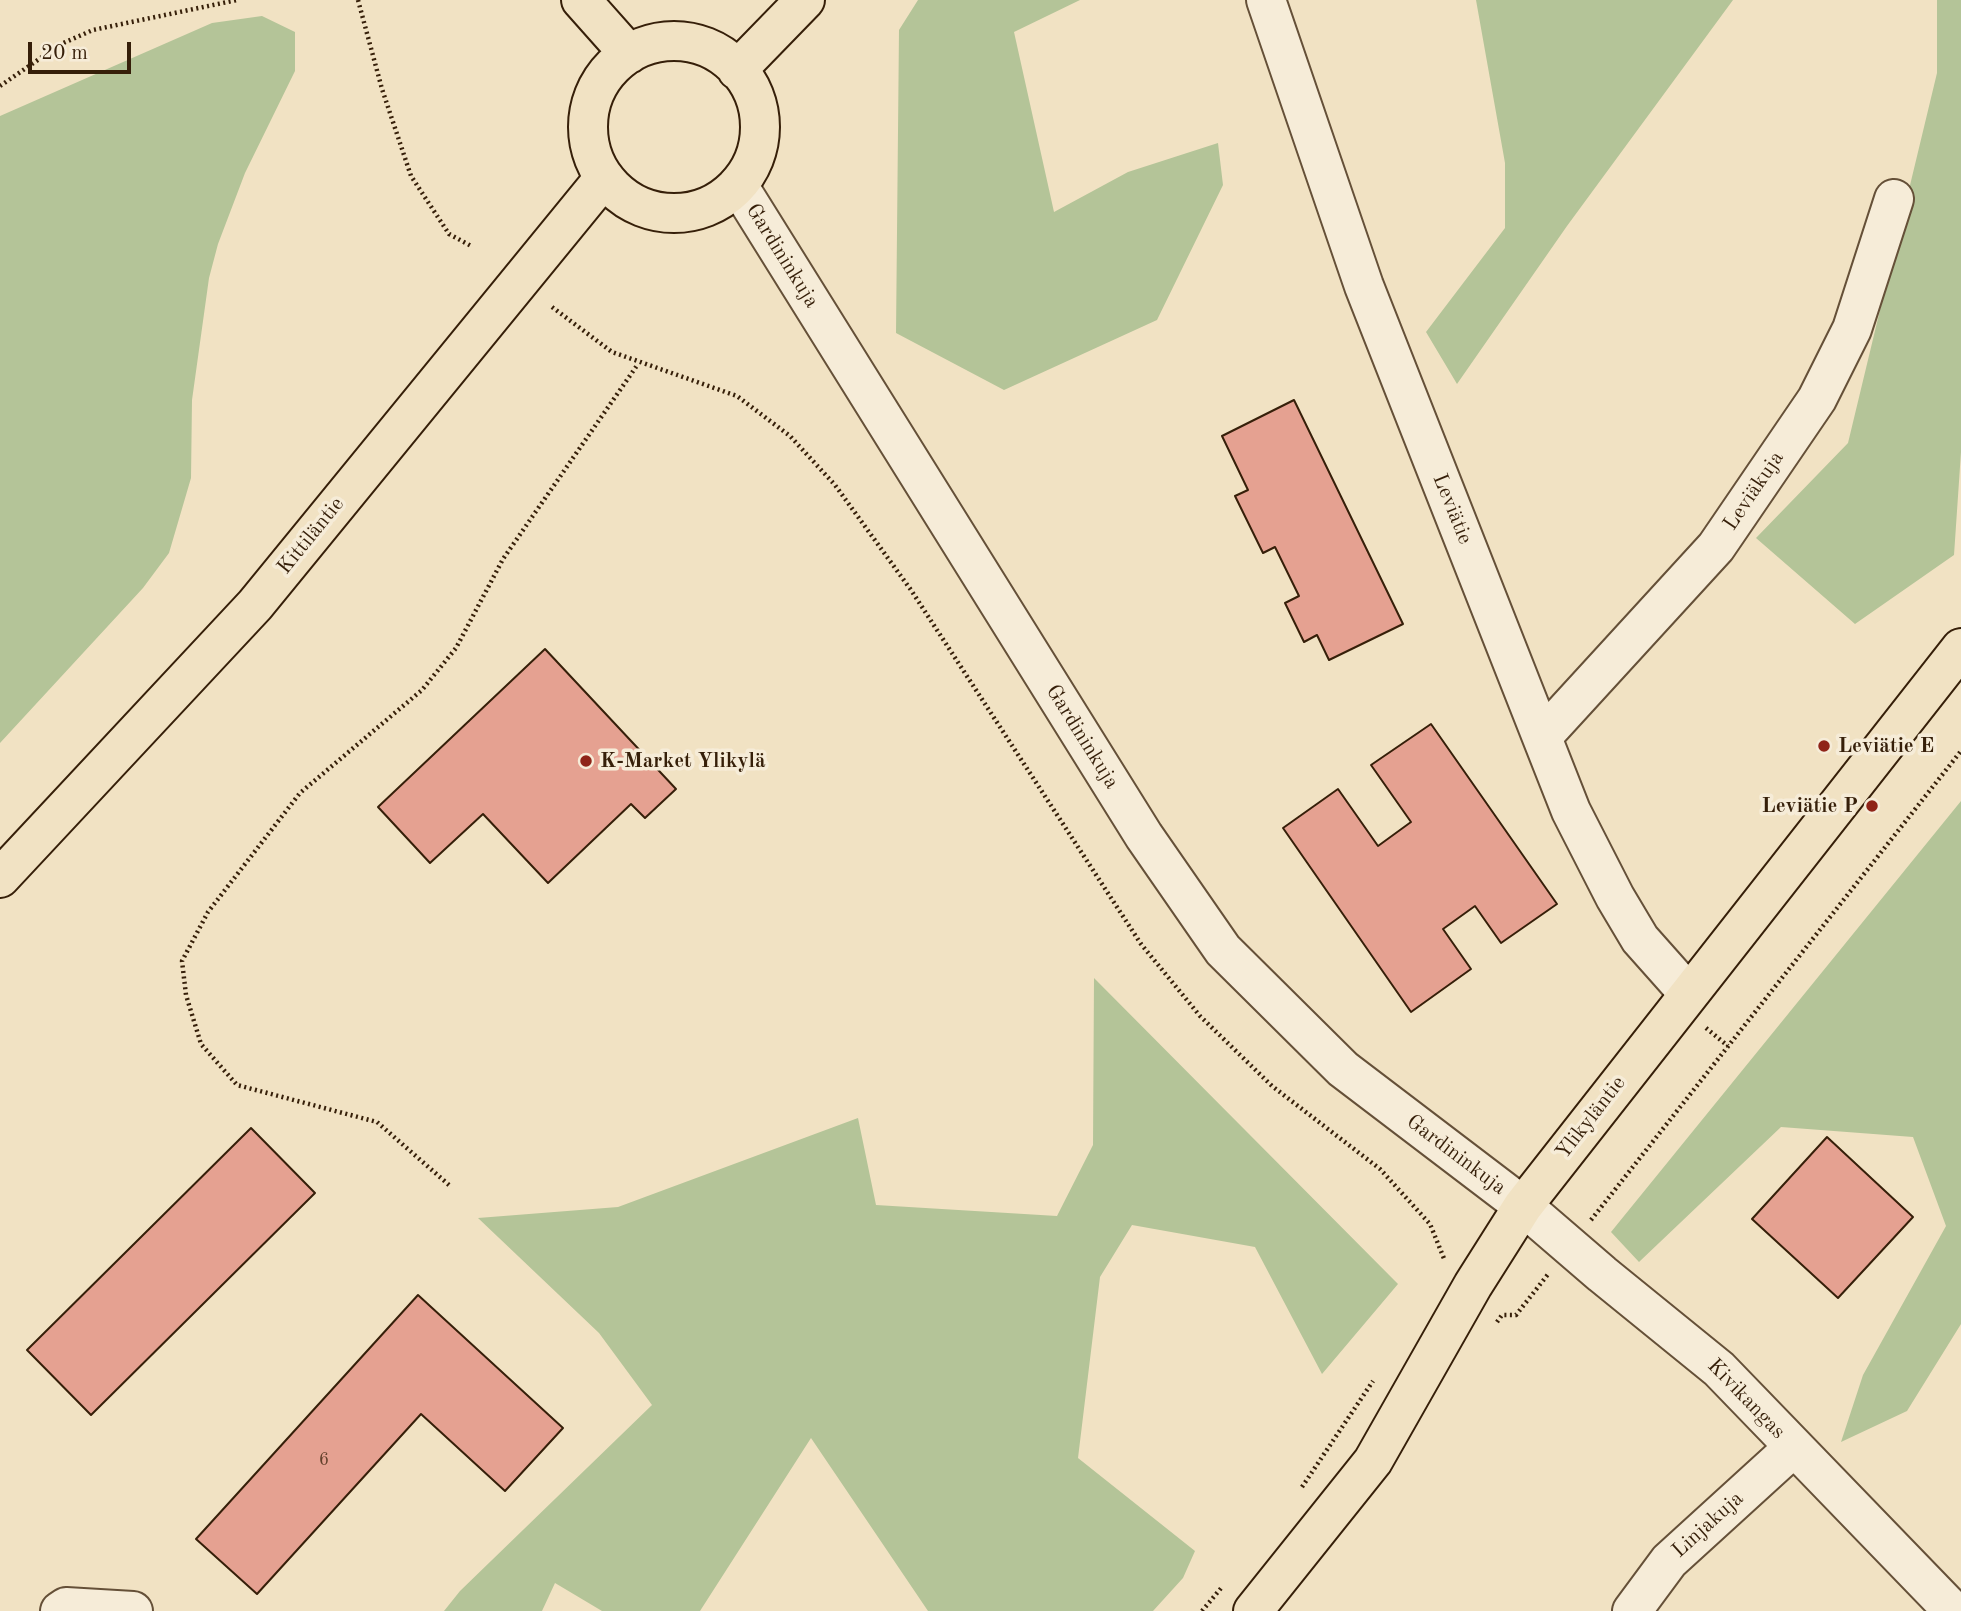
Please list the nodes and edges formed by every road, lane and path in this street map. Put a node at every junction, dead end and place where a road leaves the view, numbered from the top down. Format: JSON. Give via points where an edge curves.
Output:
{"nodes":[{"id":1,"x":237,"y":0,"type":"edge"},
{"id":2,"x":358,"y":0,"type":"edge"},
{"id":3,"x":581,"y":0,"type":"edge"},
{"id":4,"x":805,"y":0,"type":"edge"},
{"id":5,"x":1266,"y":0,"type":"edge"},
{"id":6,"x":629,"y":54,"type":"junction"},
{"id":7,"x":737,"y":70,"type":"junction"},
{"id":8,"x":0,"y":86,"type":"edge"},
{"id":9,"x":604,"y":178,"type":"junction"},
{"id":10,"x":738,"y":185,"type":"junction"},
{"id":11,"x":1894,"y":199,"type":"dead end"},
{"id":12,"x":473,"y":247,"type":"dead end"},
{"id":13,"x":552,"y":307,"type":"dead end"},
{"id":14,"x":638,"y":364,"type":"junction"},
{"id":15,"x":1961,"y":648,"type":"edge"},
{"id":16,"x":1542,"y":737,"type":"junction"},
{"id":17,"x":1961,"y":751,"type":"edge"},
{"id":18,"x":0,"y":878,"type":"edge"},
{"id":19,"x":1688,"y":993,"type":"junction"},
{"id":20,"x":449,"y":1185,"type":"dead end"},
{"id":21,"x":1523,"y":1206,"type":"junction"},
{"id":22,"x":1570,"y":1246,"type":"junction"},
{"id":23,"x":1444,"y":1260,"type":"junction"},
{"id":24,"x":1456,"y":1278,"type":"junction"},
{"id":25,"x":1502,"y":1315,"type":"junction"},
{"id":26,"x":1494,"y":1326,"type":"dead end"},
{"id":27,"x":1377,"y":1374,"type":"dead end"},
{"id":28,"x":1793,"y":1448,"type":"junction"},
{"id":29,"x":1301,"y":1488,"type":"dead end"},
{"id":30,"x":1227,"y":1581,"type":"dead end"},
{"id":31,"x":60,"y":1611,"type":"edge"},
{"id":32,"x":133,"y":1611,"type":"edge"},
{"id":33,"x":1202,"y":1611,"type":"edge"},
{"id":34,"x":1253,"y":1611,"type":"edge"},
{"id":35,"x":1632,"y":1611,"type":"edge"},
{"id":36,"x":1952,"y":1611,"type":"edge"}],
"edges":[{"from":1,"to":8,"type":"path","via":[[93,30],[61,44]]},
{"from":2,"to":12,"type":"path","via":[[411,176],[449,234]]},
{"from":3,"to":6,"type":"main road"},
{"from":4,"to":7,"type":"main road"},
{"from":5,"to":16,"type":"street","name":"Leviätie","via":[[1364,286]]},
{"from":6,"to":7,"type":"main road","via":[[651,44],[686,42],[709,49]]},
{"from":6,"to":9,"type":"main road","via":[[599,84],[589,110],[588,139]]},
{"from":7,"to":10,"type":"main road","via":[[752,91],[760,127],[752,164]]},
{"from":9,"to":10,"type":"main road","via":[[636,205],[676,214],[704,208]]},
{"from":9,"to":18,"type":"main road","name":"Kittiläntie","via":[[255,605]]},
{"from":10,"to":21,"type":"street","name":"Gardininkuja","via":[[1144,836],[1223,950],[1343,1069]]},
{"from":11,"to":16,"type":"street","name":"Leviäkuja","via":[[1852,329],[1817,399],[1716,547]]},
{"from":13,"to":14,"type":"path","via":[[612,352]]},
{"from":14,"to":20,"type":"path","via":[[503,559],[456,648],[422,690],[299,793],[208,912],[182,961],[186,995],[201,1044],[237,1085],[377,1122]]},
{"from":14,"to":23,"type":"path","via":[[737,396],[790,436],[835,485],[911,590],[1141,944],[1200,1016],[1272,1086],[1380,1169],[1430,1224]]},
{"from":15,"to":19,"type":"main road","name":"Ylikyläntie"},
{"from":16,"to":19,"type":"street","name":"Leviätie","via":[[1571,811],[1615,897],[1640,939]]},
{"from":17,"to":22,"type":"path"},
{"from":19,"to":21,"type":"main road","name":"Ylikyläntie"},
{"from":21,"to":22,"type":"street","name":"Kivikangas"},
{"from":21,"to":24,"type":"main road","name":"Ylikyläntie"},
{"from":22,"to":25,"type":"path","via":[[1516,1315]]},
{"from":22,"to":28,"type":"street","name":"Kivikangas","via":[[1719,1368]]},
{"from":23,"to":24,"type":"path"},
{"from":23,"to":24,"type":"path"},
{"from":24,"to":25,"type":"path"},
{"from":24,"to":34,"type":"main road","name":"Ylikyläntie","via":[[1373,1461]]},
{"from":25,"to":26,"type":"path"},
{"from":27,"to":29,"type":"path"},
{"from":28,"to":35,"type":"street","name":"Linjakuja","via":[[1669,1560]]},
{"from":28,"to":36,"type":"street","name":"Kivikangas"},
{"from":30,"to":33,"type":"path"},
{"from":31,"to":32,"type":"street","via":[[66,1607]]}]}
